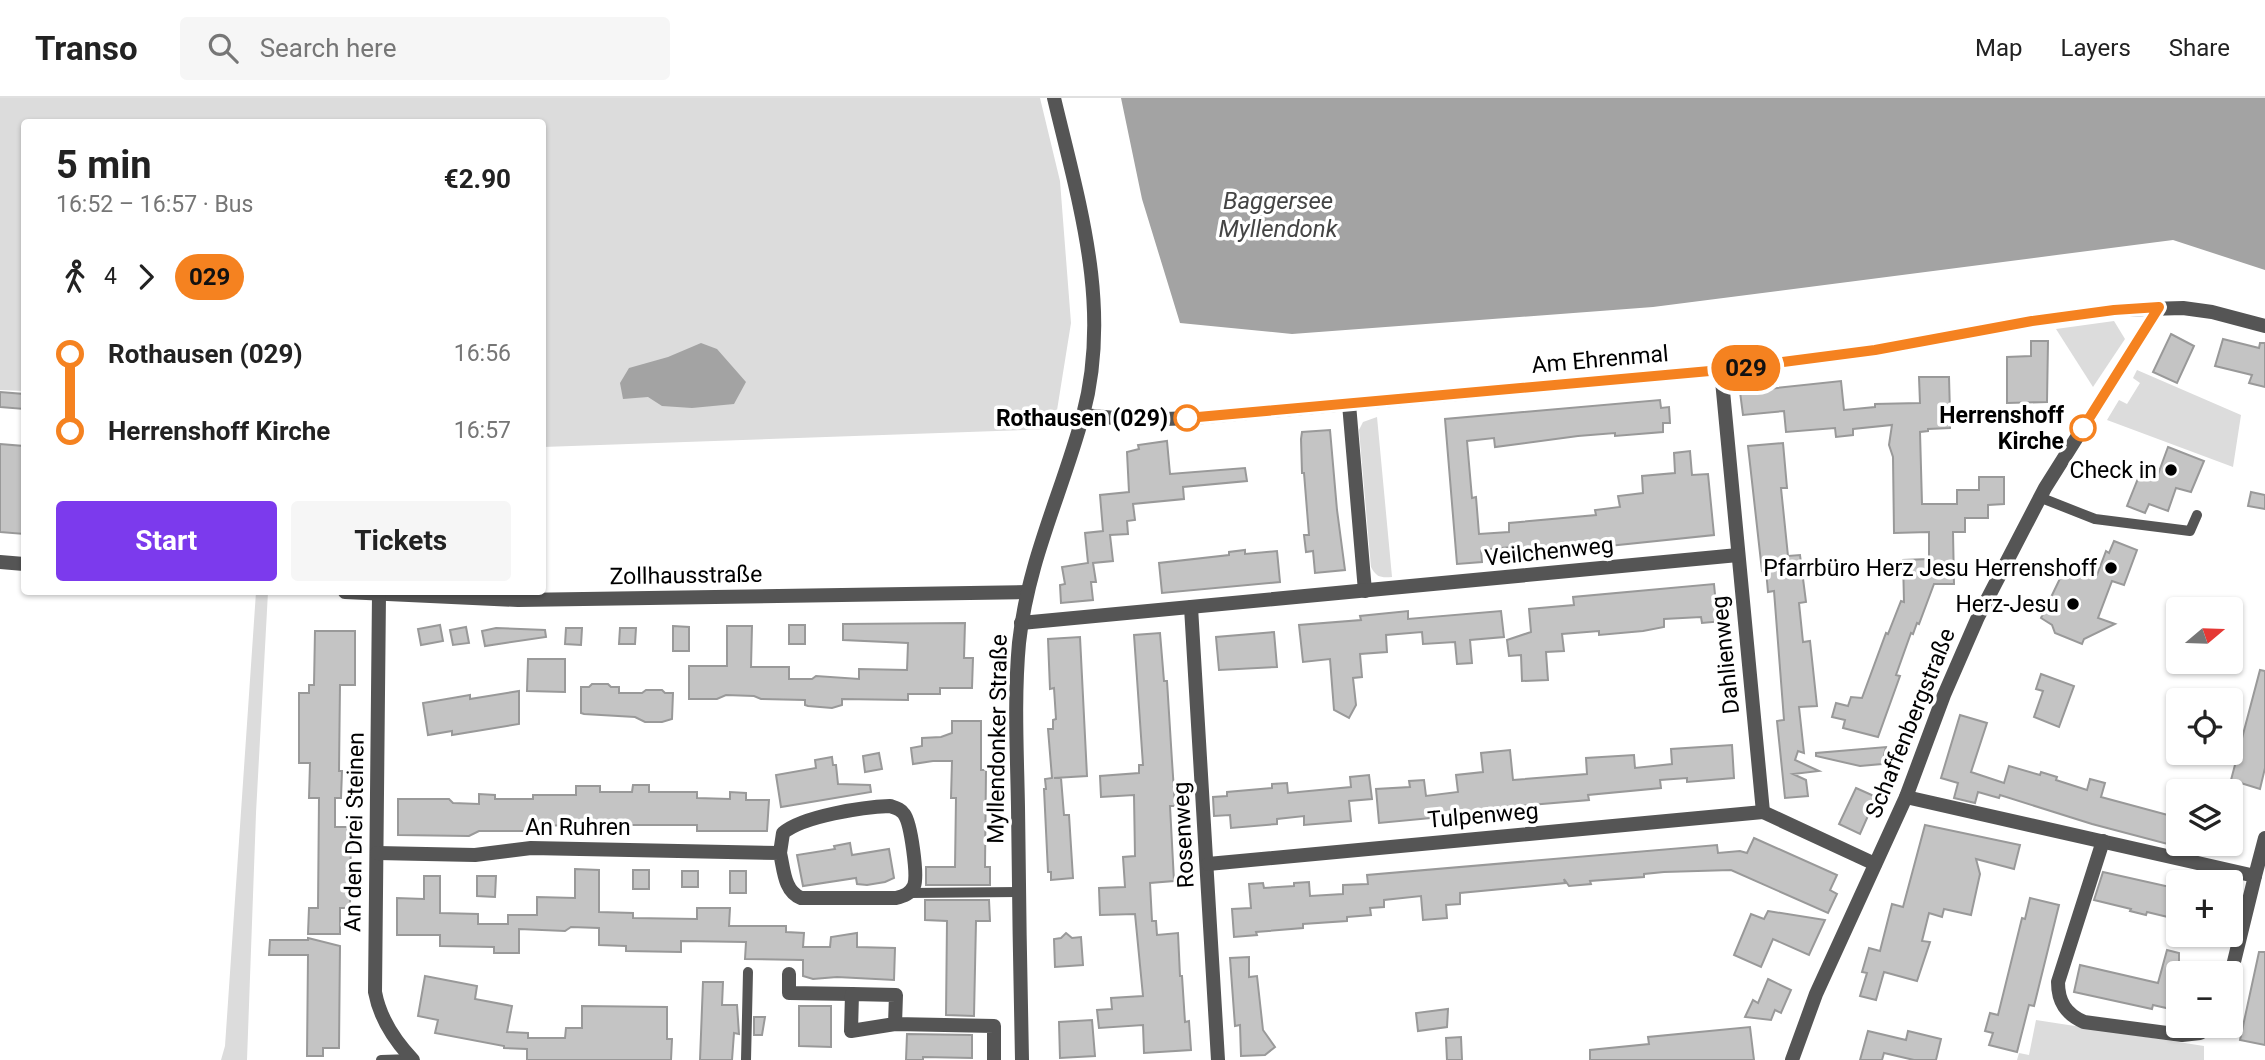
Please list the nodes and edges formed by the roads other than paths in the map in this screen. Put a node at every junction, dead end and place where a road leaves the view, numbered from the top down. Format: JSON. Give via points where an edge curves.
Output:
{"nodes":[{"id":1,"x":1054,"y":98,"type":"edge"},
{"id":2,"x":2159,"y":307,"type":"junction"},
{"id":3,"x":2265,"y":326,"type":"edge"},
{"id":4,"x":1721,"y":370,"type":"junction"},
{"id":5,"x":1349,"y":404,"type":"junction"},
{"id":6,"x":1083,"y":415,"type":"junction"},
{"id":7,"x":2039,"y":497,"type":"junction"},
{"id":8,"x":2197,"y":515,"type":"dead end"},
{"id":9,"x":1738,"y":555,"type":"junction"},
{"id":10,"x":0,"y":562,"type":"edge"},
{"id":11,"x":21,"y":564,"type":"edge"},
{"id":12,"x":1365,"y":591,"type":"junction"},
{"id":13,"x":1027,"y":592,"type":"junction"},
{"id":14,"x":379,"y":595,"type":"edge"},
{"id":15,"x":402,"y":595,"type":"edge"},
{"id":16,"x":1191,"y":607,"type":"junction"},
{"id":17,"x":1021,"y":623,"type":"junction"},
{"id":18,"x":1906,"y":797,"type":"junction"},
{"id":19,"x":1763,"y":812,"type":"junction"},
{"id":20,"x":2265,"y":838,"type":"edge"},
{"id":21,"x":2103,"y":841,"type":"junction"},
{"id":22,"x":377,"y":853,"type":"junction"},
{"id":23,"x":780,"y":853,"type":"junction"},
{"id":24,"x":1208,"y":864,"type":"junction"},
{"id":25,"x":1875,"y":864,"type":"junction"},
{"id":26,"x":2255,"y":876,"type":"junction"},
{"id":27,"x":1019,"y":892,"type":"junction"},
{"id":28,"x":909,"y":893,"type":"junction"},
{"id":29,"x":2234,"y":961,"type":"edge"},
{"id":30,"x":748,"y":972,"type":"dead end"},
{"id":31,"x":789,"y":974,"type":"dead end"},
{"id":32,"x":852,"y":994,"type":"junction"},
{"id":33,"x":895,"y":1024,"type":"junction"},
{"id":34,"x":2166,"y":1033,"type":"edge"},
{"id":35,"x":413,"y":1059,"type":"edge"},
{"id":36,"x":381,"y":1060,"type":"edge"},
{"id":37,"x":746,"y":1060,"type":"edge"},
{"id":38,"x":994,"y":1060,"type":"edge"},
{"id":39,"x":1021,"y":1060,"type":"edge"},
{"id":40,"x":1218,"y":1060,"type":"edge"},
{"id":41,"x":1792,"y":1060,"type":"edge"}],
"edges":[{"from":1,"to":6,"type":"street","name":"Myllendonker Straße","via":[[1093,277],[1094,344]]},
{"from":2,"to":3,"type":"street","name":"Am Ehrenmal","via":[[2204,310]]},
{"from":2,"to":4,"type":"street","name":"Am Ehrenmal","via":[[2032,321],[1875,350]]},
{"from":2,"to":7,"type":"street","name":"Schaffenbergstraße"},
{"from":4,"to":5,"type":"street","name":"Am Ehrenmal"},
{"from":4,"to":9,"type":"street","name":"Dahlienweg"},
{"from":5,"to":6,"type":"street","name":"Am Ehrenmal","via":[[1156,420]]},
{"from":5,"to":12,"type":"street"},
{"from":6,"to":13,"type":"street","name":"Myllendonker Straße"},
{"from":7,"to":8,"type":"lane","via":[[2095,519],[2190,531]]},
{"from":7,"to":18,"type":"street","name":"Schaffenbergstraße","via":[[1969,636]]},
{"from":9,"to":12,"type":"street","name":"Veilchenweg"},
{"from":9,"to":19,"type":"street","name":"Dahlienweg"},
{"from":10,"to":11,"type":"street"},
{"from":12,"to":16,"type":"street","name":"Veilchenweg"},
{"from":13,"to":15,"type":"street","name":"Zollhausstraße","via":[[518,600]]},
{"from":13,"to":17,"type":"street","name":"Myllendonker Straße"},
{"from":14,"to":22,"type":"street","name":"An den Drei Steinen"},
{"from":16,"to":17,"type":"street","name":"Veilchenweg"},
{"from":16,"to":24,"type":"street","name":"Rosenweg"},
{"from":17,"to":27,"type":"street","name":"Myllendonker Straße","via":[[1016,687]]},
{"from":18,"to":21,"type":"street"},
{"from":18,"to":25,"type":"street","name":"Schaffenbergstraße"},
{"from":19,"to":24,"type":"street","name":"Tulpenweg"},
{"from":19,"to":25,"type":"street"},
{"from":20,"to":26,"type":"street"},
{"from":21,"to":26,"type":"street"},
{"from":21,"to":34,"type":"street","via":[[2058,991],[2064,1008],[2084,1023]]},
{"from":22,"to":23,"type":"street","name":"An Ruhren","via":[[471,855],[531,848]]},
{"from":22,"to":35,"type":"street","name":"An den Drei Steinen","via":[[375,992],[388,1028]]},
{"from":23,"to":28,"type":"street","via":[[788,888],[798,897],[896,898]]},
{"from":23,"to":28,"type":"street","via":[[783,833],[804,821],[894,807],[906,816],[909,827],[915,874]]},
{"from":24,"to":40,"type":"street","name":"Rosenweg"},
{"from":25,"to":41,"type":"street","name":"Schaffenbergstraße","via":[[1816,994]]},
{"from":26,"to":29,"type":"street"},
{"from":27,"to":28,"type":"lane"},
{"from":27,"to":39,"type":"street","name":"Myllendonker Straße"},
{"from":30,"to":37,"type":"lane"},
{"from":31,"to":32,"type":"street","via":[[789,993]]},
{"from":32,"to":33,"type":"street","via":[[896,995]]},
{"from":32,"to":33,"type":"street","via":[[851,1031]]},
{"from":33,"to":38,"type":"street","via":[[994,1026]]},
{"from":35,"to":36,"type":"lane","name":"An den Drei Steinen"}]}
